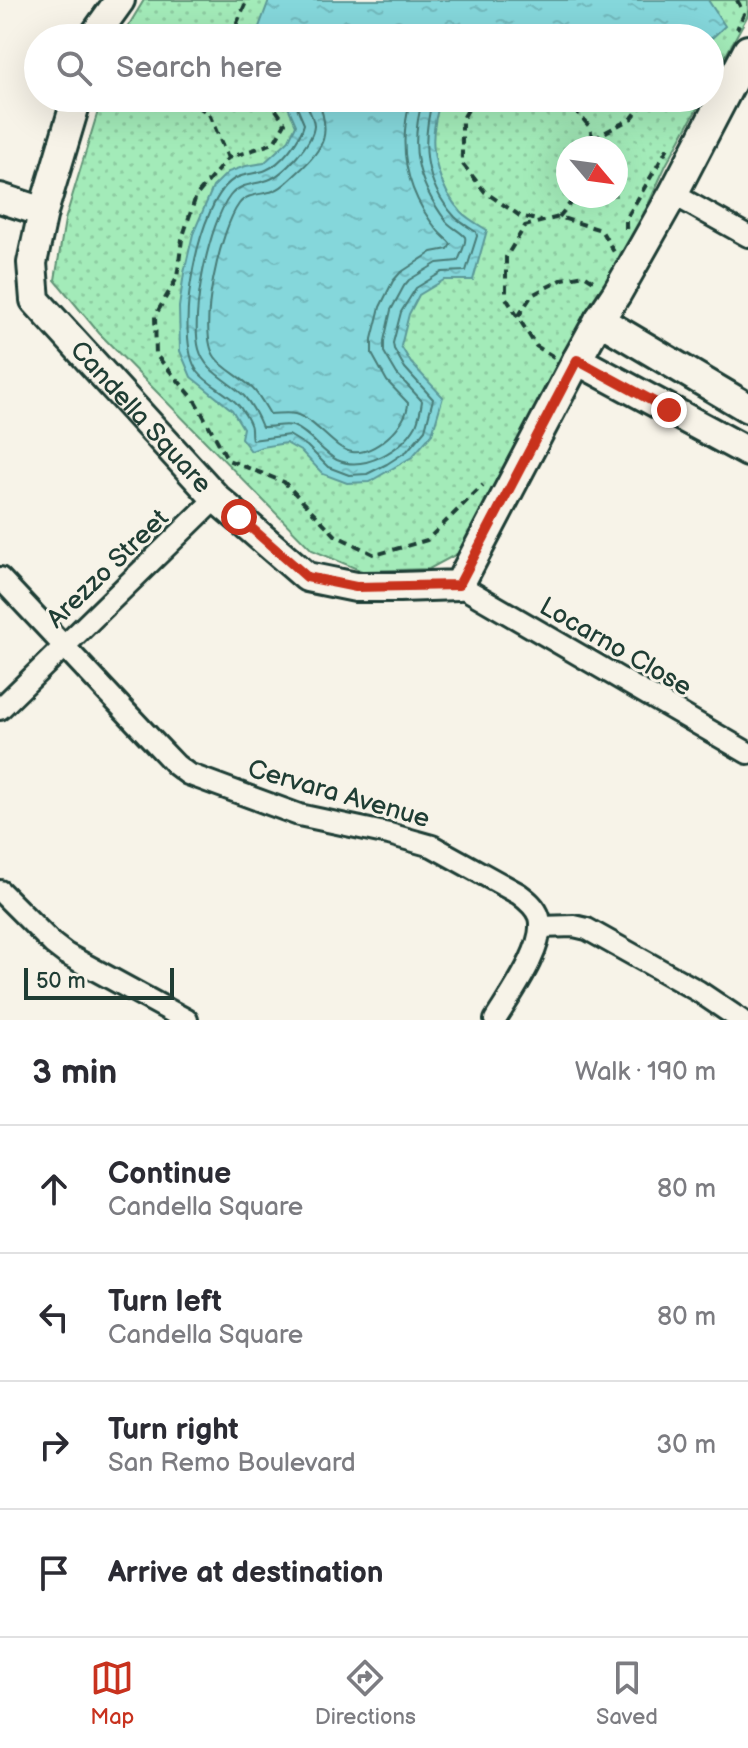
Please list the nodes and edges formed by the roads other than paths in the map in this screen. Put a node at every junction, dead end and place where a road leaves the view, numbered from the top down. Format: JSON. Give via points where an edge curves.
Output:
{"nodes":[{"id":1,"x":120,"y":0,"type":"edge"},
{"id":2,"x":103,"y":24,"type":"edge"},
{"id":3,"x":748,"y":50,"type":"edge"},
{"id":4,"x":724,"y":96,"type":"edge"},
{"id":5,"x":73,"y":112,"type":"edge"},
{"id":6,"x":716,"y":112,"type":"edge"},
{"id":7,"x":673,"y":194,"type":"junction"},
{"id":8,"x":0,"y":198,"type":"edge"},
{"id":9,"x":43,"y":212,"type":"junction"},
{"id":10,"x":748,"y":236,"type":"edge"},
{"id":11,"x":599,"y":320,"type":"junction"},
{"id":12,"x":569,"y":361,"type":"junction"},
{"id":13,"x":741,"y":404,"type":"edge"},
{"id":14,"x":716,"y":433,"type":"junction"},
{"id":15,"x":748,"y":452,"type":"edge"},
{"id":16,"x":216,"y":498,"type":"junction"},
{"id":17,"x":0,"y":578,"type":"edge"},
{"id":18,"x":459,"y":585,"type":"junction"},
{"id":19,"x":64,"y":647,"type":"junction"},
{"id":20,"x":0,"y":709,"type":"edge"},
{"id":21,"x":748,"y":753,"type":"edge"},
{"id":22,"x":0,"y":891,"type":"edge"},
{"id":23,"x":540,"y":927,"type":"junction"},
{"id":24,"x":187,"y":1020,"type":"edge"},
{"id":25,"x":495,"y":1020,"type":"edge"},
{"id":26,"x":741,"y":1020,"type":"edge"}],
"edges":[{"from":1,"to":2,"type":"street"},
{"from":3,"to":4,"type":"street"},
{"from":5,"to":9,"type":"street","name":"Candella Square"},
{"from":6,"to":7,"type":"street"},
{"from":7,"to":10,"type":"street"},
{"from":7,"to":11,"type":"street"},
{"from":8,"to":9,"type":"street"},
{"from":9,"to":16,"type":"street","name":"Candella Square","via":[[32,263],[35,300]]},
{"from":11,"to":12,"type":"street"},
{"from":11,"to":13,"type":"street"},
{"from":12,"to":14,"type":"street"},
{"from":12,"to":18,"type":"street"},
{"from":13,"to":14,"type":"street"},
{"from":14,"to":15,"type":"street"},
{"from":16,"to":18,"type":"street","name":"Candella Square","via":[[307,577],[356,587]]},
{"from":16,"to":19,"type":"street","name":"Arezzo Street"},
{"from":17,"to":19,"type":"street","name":"Cervara Avenue"},
{"from":18,"to":21,"type":"street","name":"Locarno Close"},
{"from":19,"to":20,"type":"street","name":"Arezzo Street"},
{"from":19,"to":23,"type":"street","name":"Cervara Avenue","via":[[188,774],[299,815],[432,846],[530,902]]},
{"from":22,"to":24,"type":"street","via":[[66,954]]},
{"from":23,"to":25,"type":"street","via":[[529,961]]},
{"from":23,"to":26,"type":"street","via":[[587,929]]}]}
